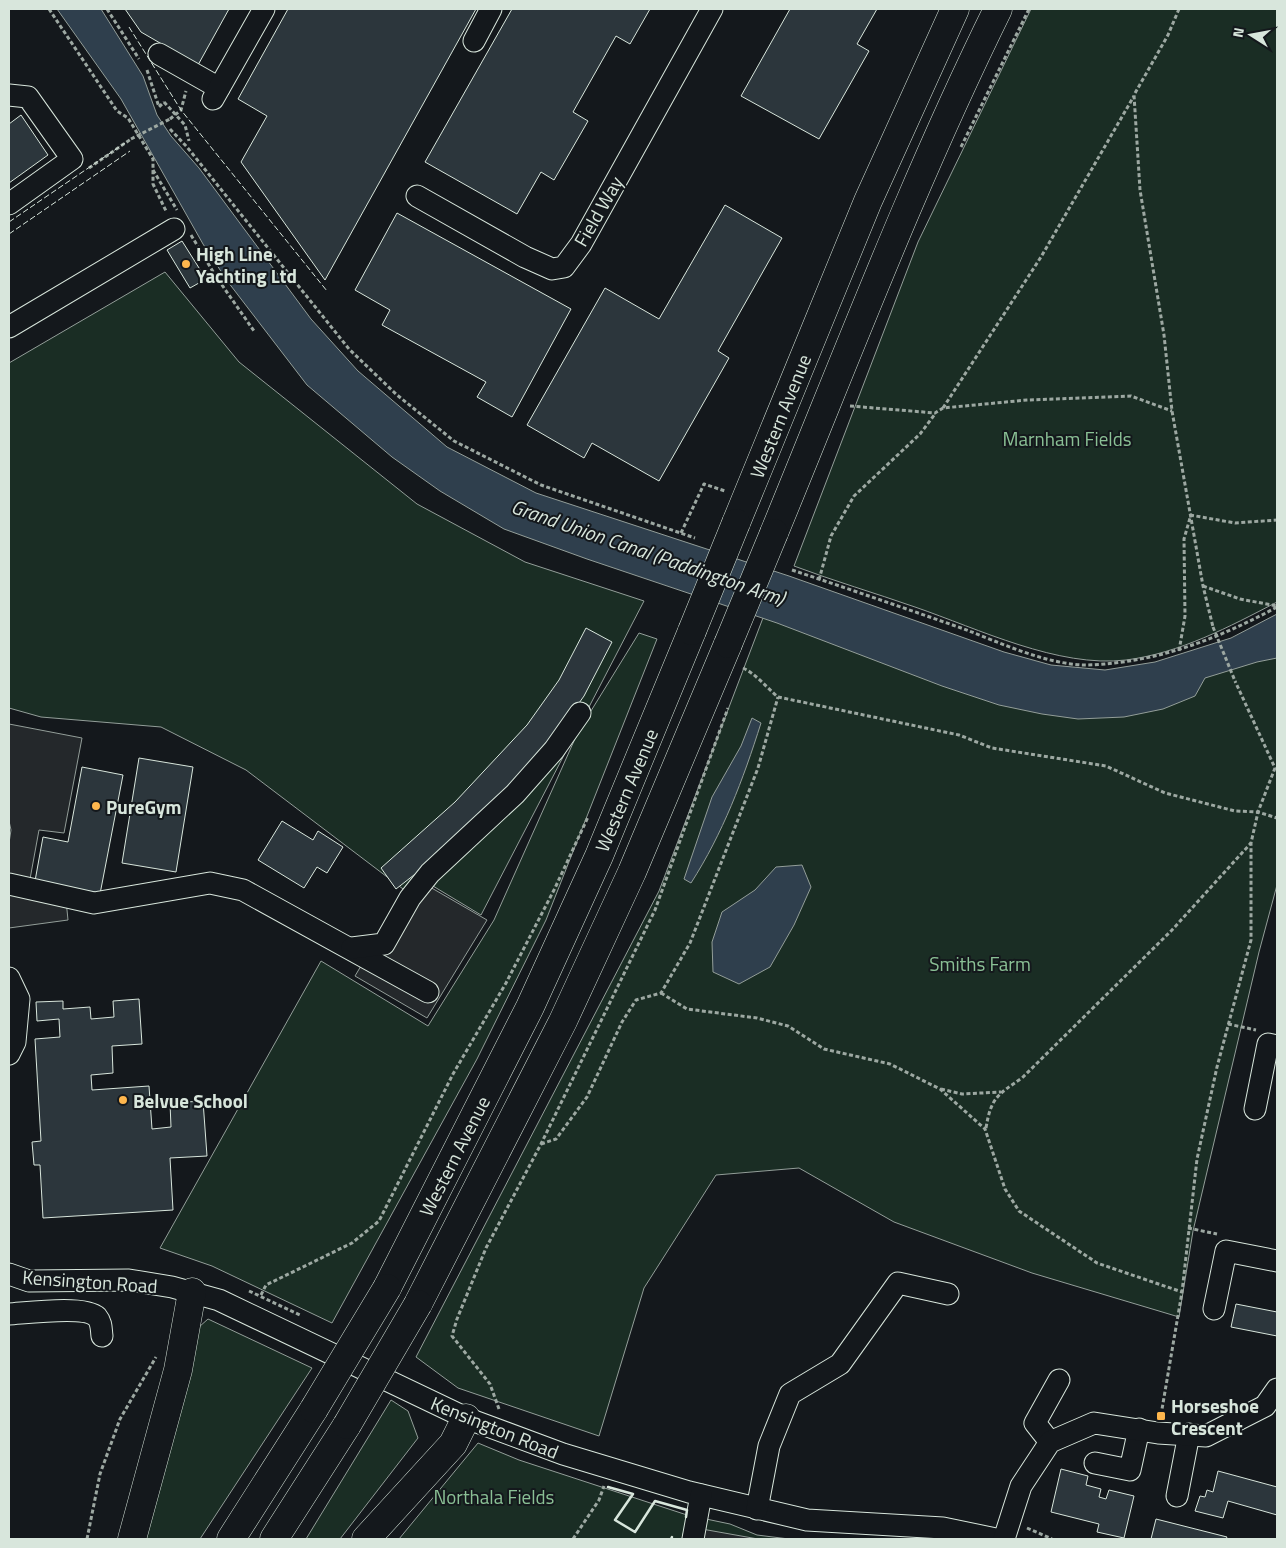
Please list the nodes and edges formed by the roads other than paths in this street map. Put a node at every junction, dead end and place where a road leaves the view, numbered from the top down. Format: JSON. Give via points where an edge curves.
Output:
{"nodes":[{"id":1,"x":264,"y":9,"type":"edge"},
{"id":2,"x":491,"y":9,"type":"edge"},
{"id":3,"x":712,"y":9,"type":"edge"},
{"id":4,"x":955,"y":9,"type":"edge"},
{"id":5,"x":998,"y":9,"type":"edge"},
{"id":6,"x":474,"y":41,"type":"dead end"},
{"id":7,"x":159,"y":54,"type":"dead end"},
{"id":8,"x":9,"y":95,"type":"edge"},
{"id":9,"x":417,"y":196,"type":"dead end"},
{"id":10,"x":9,"y":204,"type":"edge"},
{"id":11,"x":180,"y":225,"type":"road end"},
{"id":12,"x":9,"y":327,"type":"edge"},
{"id":13,"x":580,"y":713,"type":"dead end"},
{"id":14,"x":9,"y":884,"type":"edge"},
{"id":15,"x":352,"y":948,"type":"junction"},
{"id":16,"x":9,"y":978,"type":"edge"},
{"id":17,"x":428,"y":992,"type":"dead end"},
{"id":18,"x":1277,"y":1046,"type":"edge"},
{"id":19,"x":9,"y":1054,"type":"edge"},
{"id":20,"x":1255,"y":1109,"type":"dead end"},
{"id":21,"x":1277,"y":1261,"type":"edge"},
{"id":22,"x":9,"y":1274,"type":"edge"},
{"id":23,"x":192,"y":1292,"type":"junction"},
{"id":24,"x":948,"y":1294,"type":"dead end"},
{"id":25,"x":1214,"y":1308,"type":"dead end"},
{"id":26,"x":9,"y":1314,"type":"edge"},
{"id":27,"x":102,"y":1336,"type":"dead end"},
{"id":28,"x":1059,"y":1380,"type":"dead end"},
{"id":29,"x":1277,"y":1388,"type":"edge"},
{"id":30,"x":466,"y":1418,"type":"junction"},
{"id":31,"x":1149,"y":1431,"type":"junction"},
{"id":32,"x":1189,"y":1434,"type":"junction"},
{"id":33,"x":1050,"y":1442,"type":"junction"},
{"id":34,"x":1095,"y":1463,"type":"dead end"},
{"id":35,"x":701,"y":1495,"type":"junction"},
{"id":36,"x":1178,"y":1496,"type":"dead end"},
{"id":37,"x":757,"y":1509,"type":"junction"},
{"id":38,"x":899,"y":1532,"type":"edge"},
{"id":39,"x":132,"y":1539,"type":"edge"},
{"id":40,"x":231,"y":1539,"type":"edge"},
{"id":41,"x":274,"y":1539,"type":"edge"},
{"id":42,"x":366,"y":1539,"type":"edge"},
{"id":43,"x":693,"y":1539,"type":"edge"},
{"id":44,"x":996,"y":1539,"type":"edge"},
{"id":45,"x":1004,"y":1539,"type":"edge"}],
"edges":[{"from":1,"to":7,"type":"street","via":[[216,93]]},
{"from":2,"to":6,"type":"street"},
{"from":3,"to":9,"type":"street","name":"Field Way","via":[[564,267],[552,269],[525,257]]},
{"from":4,"to":40,"type":"highway","name":"Western Avenue","bridge":true,"via":[[868,202],[598,856],[530,1007],[386,1288]]},
{"from":5,"to":41,"type":"highway","name":"Western Avenue","bridge":true,"via":[[901,220],[774,533],[736,651],[567,1012],[418,1304]]},
{"from":8,"to":10,"type":"street","via":[[28,97],[72,159]]},
{"from":11,"to":12,"type":"street"},
{"from":13,"to":15,"type":"street","via":[[554,750],[515,794],[430,873],[410,898],[384,944]]},
{"from":14,"to":15,"type":"street","via":[[94,903],[210,883],[229,885]]},
{"from":15,"to":17,"type":"street"},
{"from":16,"to":19,"type":"street","via":[[19,999],[16,1042]]},
{"from":18,"to":20,"type":"street","via":[[1268,1044]]},
{"from":21,"to":25,"type":"street","via":[[1226,1251]]},
{"from":22,"to":23,"type":"street","name":"Kensington Road","via":[[29,1281],[129,1280]]},
{"from":23,"to":30,"type":"street","name":"Kensington Road","via":[[237,1307]]},
{"from":23,"to":39,"type":"highway","via":[[178,1370]]},
{"from":24,"to":37,"type":"street","via":[[898,1283],[840,1364],[790,1394],[769,1446]]},
{"from":26,"to":27,"type":"street","via":[[86,1312],[96,1316]]},
{"from":28,"to":33,"type":"street","via":[[1035,1423]]},
{"from":29,"to":32,"type":"street","via":[[1265,1406],[1206,1436]]},
{"from":30,"to":35,"type":"street","name":"Kensington Road","via":[[609,1469]]},
{"from":30,"to":42,"type":"highway","via":[[453,1444]]},
{"from":31,"to":32,"type":"street"},
{"from":31,"to":33,"type":"street","via":[[1094,1423]]},
{"from":31,"to":34,"type":"street","via":[[1130,1470]]},
{"from":32,"to":36,"type":"street"},
{"from":33,"to":45,"type":"street","via":[[1021,1486]]},
{"from":35,"to":37,"type":"street","name":"Kensington Road"},
{"from":35,"to":43,"type":"street"},
{"from":37,"to":38,"type":"street","name":"Kensington Road","via":[[821,1522]]},
{"from":38,"to":44,"type":"street","name":"Kensington Road","via":[[943,1528]]}]}
